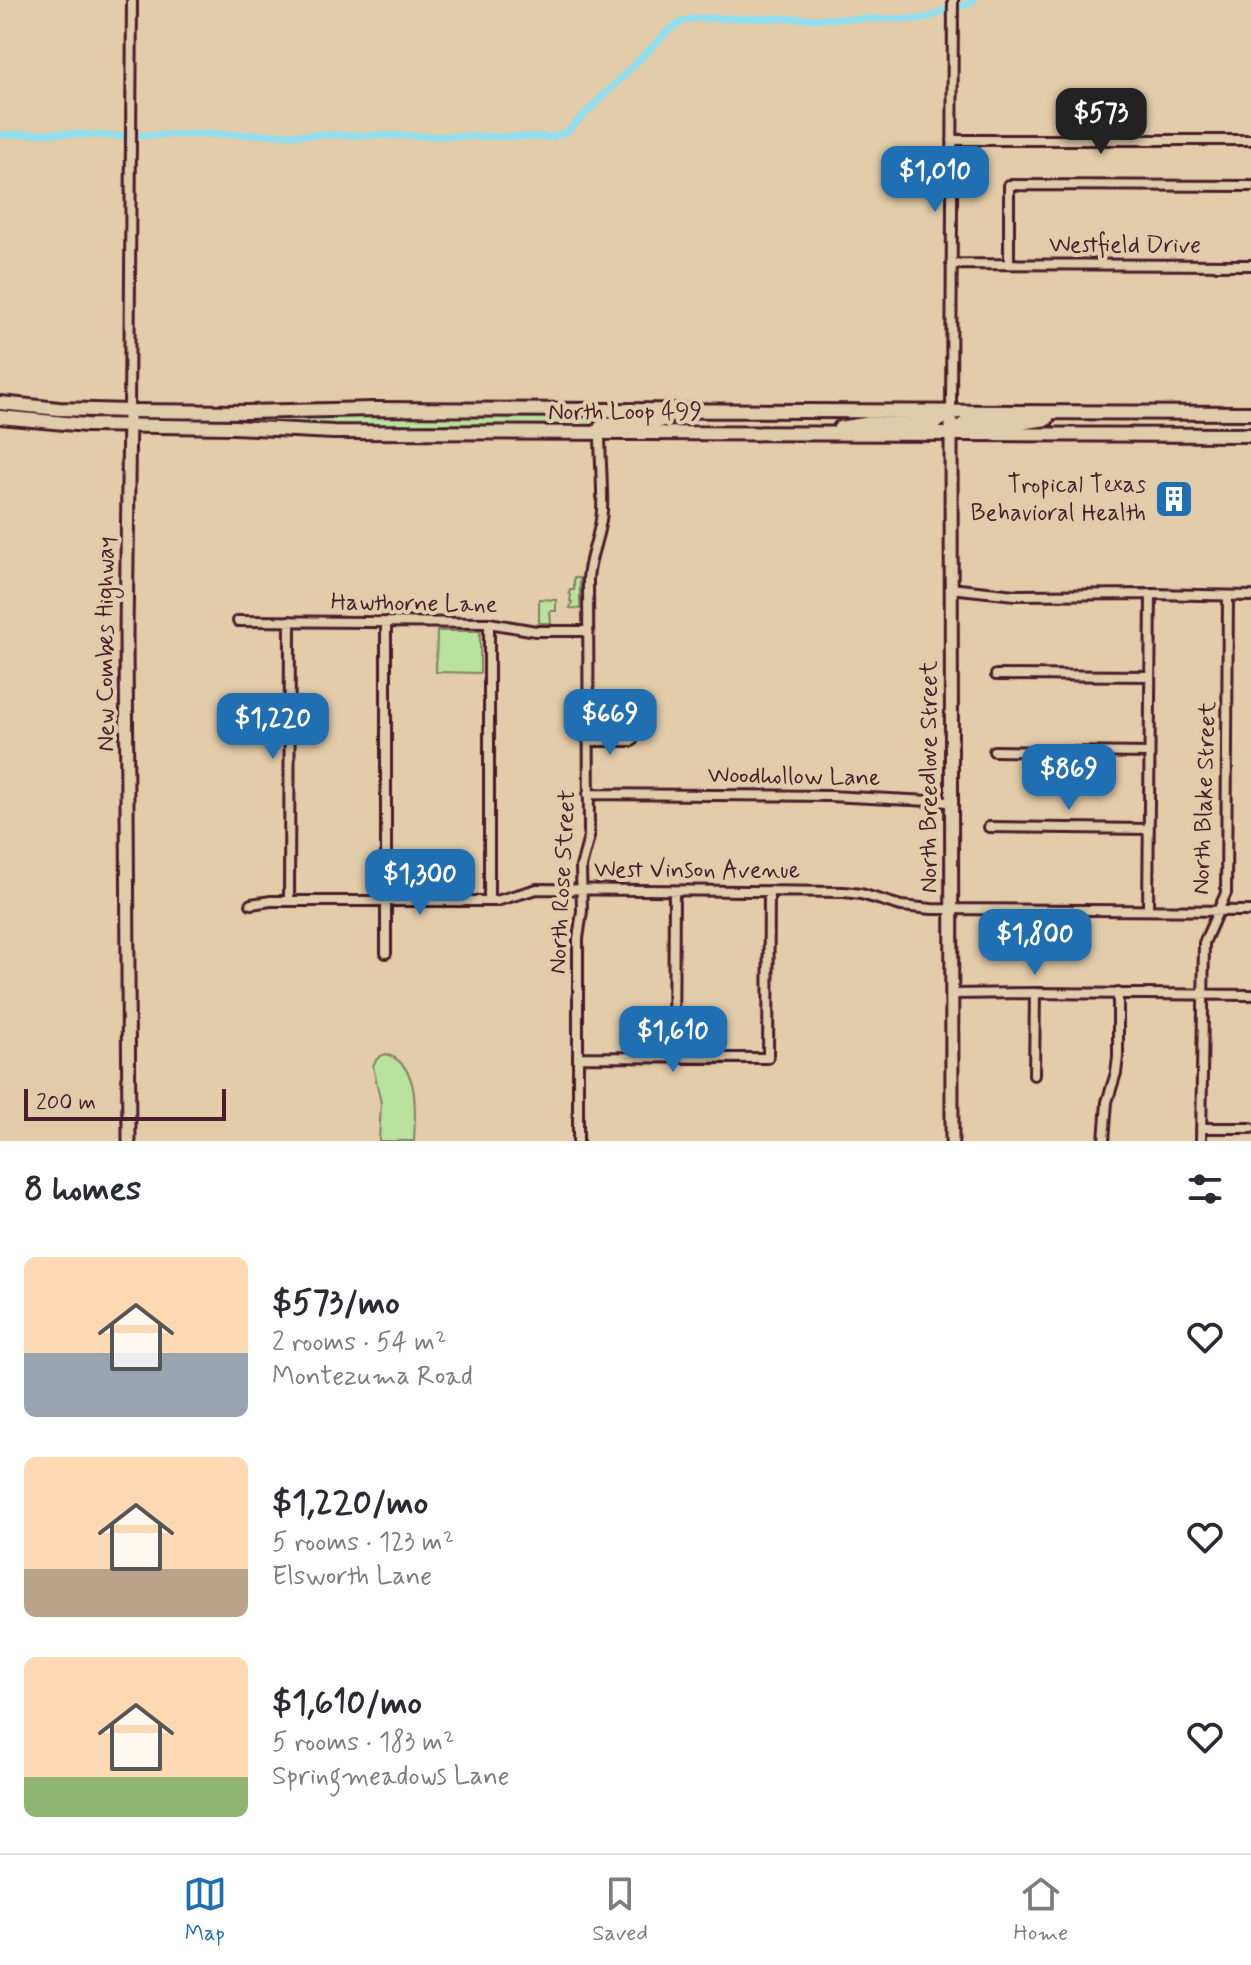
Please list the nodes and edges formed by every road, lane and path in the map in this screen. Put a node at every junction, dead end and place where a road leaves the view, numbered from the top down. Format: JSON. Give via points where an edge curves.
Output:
{"nodes":[{"id":1,"x":132,"y":0,"type":"edge"},
{"id":2,"x":953,"y":2,"type":"edge"},
{"id":3,"x":952,"y":140,"type":"junction"},
{"id":4,"x":1251,"y":140,"type":"edge"},
{"id":5,"x":1251,"y":186,"type":"edge"},
{"id":6,"x":951,"y":264,"type":"junction"},
{"id":7,"x":1009,"y":264,"type":"junction"},
{"id":8,"x":1251,"y":265,"type":"edge"},
{"id":9,"x":0,"y":403,"type":"edge"},
{"id":10,"x":129,"y":411,"type":"junction"},
{"id":11,"x":677,"y":412,"type":"junction"},
{"id":12,"x":951,"y":413,"type":"junction"},
{"id":13,"x":1082,"y":413,"type":"junction"},
{"id":14,"x":1251,"y":413,"type":"edge"},
{"id":15,"x":0,"y":417,"type":"edge"},
{"id":16,"x":129,"y":426,"type":"junction"},
{"id":17,"x":600,"y":434,"type":"junction"},
{"id":18,"x":814,"y":434,"type":"junction"},
{"id":19,"x":951,"y":434,"type":"junction"},
{"id":20,"x":1251,"y":435,"type":"edge"},
{"id":21,"x":950,"y":588,"type":"junction"},
{"id":22,"x":1151,"y":594,"type":"junction"},
{"id":23,"x":1228,"y":596,"type":"junction"},
{"id":24,"x":1251,"y":596,"type":"edge"},
{"id":25,"x":238,"y":621,"type":"dead end"},
{"id":26,"x":290,"y":621,"type":"junction"},
{"id":27,"x":386,"y":623,"type":"junction"},
{"id":28,"x":489,"y":623,"type":"junction"},
{"id":29,"x":588,"y":631,"type":"junction"},
{"id":30,"x":996,"y":675,"type":"dead end"},
{"id":31,"x":1149,"y":676,"type":"junction"},
{"id":32,"x":588,"y":741,"type":"junction"},
{"id":33,"x":632,"y":741,"type":"dead end"},
{"id":34,"x":994,"y":751,"type":"dead end"},
{"id":35,"x":1149,"y":753,"type":"junction"},
{"id":36,"x":588,"y":794,"type":"junction"},
{"id":37,"x":951,"y":802,"type":"junction"},
{"id":38,"x":989,"y":827,"type":"dead end"},
{"id":39,"x":1148,"y":829,"type":"junction"},
{"id":40,"x":583,"y":890,"type":"junction"},
{"id":41,"x":674,"y":891,"type":"junction"},
{"id":42,"x":769,"y":891,"type":"junction"},
{"id":43,"x":289,"y":901,"type":"junction"},
{"id":44,"x":386,"y":901,"type":"junction"},
{"id":45,"x":489,"y":901,"type":"junction"},
{"id":46,"x":251,"y":904,"type":"dead end"},
{"id":47,"x":951,"y":908,"type":"junction"},
{"id":48,"x":1148,"y":910,"type":"junction"},
{"id":49,"x":1219,"y":911,"type":"junction"},
{"id":50,"x":1251,"y":911,"type":"edge"},
{"id":51,"x":386,"y":953,"type":"dead end"},
{"id":52,"x":1035,"y":993,"type":"junction"},
{"id":53,"x":1118,"y":993,"type":"junction"},
{"id":54,"x":952,"y":994,"type":"junction"},
{"id":55,"x":1202,"y":995,"type":"junction"},
{"id":56,"x":1251,"y":995,"type":"edge"},
{"id":57,"x":578,"y":1057,"type":"junction"},
{"id":58,"x":673,"y":1058,"type":"junction"},
{"id":59,"x":1034,"y":1075,"type":"dead end"},
{"id":60,"x":1201,"y":1128,"type":"junction"},
{"id":61,"x":1251,"y":1128,"type":"edge"},
{"id":62,"x":129,"y":1141,"type":"edge"},
{"id":63,"x":578,"y":1141,"type":"edge"},
{"id":64,"x":952,"y":1141,"type":"edge"},
{"id":65,"x":1104,"y":1141,"type":"edge"},
{"id":66,"x":1201,"y":1141,"type":"edge"}],
"edges":[{"from":1,"to":10,"type":"street","name":"New Combes Highway"},
{"from":2,"to":3,"type":"street"},
{"from":3,"to":4,"type":"street"},
{"from":3,"to":6,"type":"street"},
{"from":5,"to":7,"type":"street","via":[[1009,185]]},
{"from":6,"to":7,"type":"street","name":"Westfield Drive"},
{"from":6,"to":12,"type":"street"},
{"from":7,"to":8,"type":"street","name":"Westfield Drive"},
{"from":9,"to":10,"type":"main road","name":"North Loop 499"},
{"from":10,"to":11,"type":"main road","name":"North Loop 499"},
{"from":10,"to":16,"type":"street","name":"New Combes Highway"},
{"from":11,"to":12,"type":"main road","name":"North Loop 499"},
{"from":11,"to":17,"type":"main road","via":[[660,421],[603,424]]},
{"from":12,"to":13,"type":"main road","name":"North Loop 499"},
{"from":12,"to":18,"type":"main road","via":[[935,423],[877,422]]},
{"from":12,"to":19,"type":"street","name":"North Breedlove Street"},
{"from":13,"to":14,"type":"main road","name":"North Loop 499"},
{"from":13,"to":19,"type":"main road","via":[[1019,423],[965,423]]},
{"from":15,"to":16,"type":"main road","name":"North Loop 499"},
{"from":16,"to":17,"type":"main road","name":"North Loop 499"},
{"from":16,"to":62,"type":"street","name":"New Combes Highway"},
{"from":17,"to":18,"type":"main road","name":"North Loop 499"},
{"from":17,"to":29,"type":"street","name":"North Rose Street","via":[[602,511],[589,566]]},
{"from":18,"to":19,"type":"main road","name":"North Loop 499"},
{"from":19,"to":20,"type":"main road","name":"North Loop 499"},
{"from":19,"to":21,"type":"street","name":"North Breedlove Street"},
{"from":21,"to":22,"type":"street","via":[[1015,595]]},
{"from":21,"to":37,"type":"street","name":"North Breedlove Street"},
{"from":22,"to":23,"type":"street"},
{"from":22,"to":31,"type":"street"},
{"from":23,"to":24,"type":"street"},
{"from":23,"to":49,"type":"street","name":"North Blake Street","via":[[1227,875]]},
{"from":25,"to":26,"type":"street","name":"Hawthorne Lane"},
{"from":26,"to":27,"type":"street","name":"Hawthorne Lane"},
{"from":26,"to":43,"type":"street"},
{"from":27,"to":28,"type":"street","name":"Hawthorne Lane"},
{"from":27,"to":44,"type":"street"},
{"from":28,"to":29,"type":"street","name":"Hawthorne Lane","via":[[536,631]]},
{"from":28,"to":45,"type":"street"},
{"from":29,"to":32,"type":"street","name":"North Rose Street"},
{"from":30,"to":31,"type":"street"},
{"from":31,"to":35,"type":"street"},
{"from":32,"to":33,"type":"street"},
{"from":32,"to":36,"type":"street","name":"North Rose Street"},
{"from":34,"to":35,"type":"street"},
{"from":35,"to":39,"type":"street"},
{"from":36,"to":37,"type":"street","name":"Woodhollow Lane"},
{"from":36,"to":40,"type":"street","name":"North Rose Street"},
{"from":37,"to":47,"type":"street","name":"North Breedlove Street"},
{"from":38,"to":39,"type":"street"},
{"from":39,"to":48,"type":"street"},
{"from":40,"to":41,"type":"street","name":"West Vinson Avenue"},
{"from":40,"to":45,"type":"street","name":"West Vinson Avenue","via":[[537,889]]},
{"from":40,"to":57,"type":"street","name":"North Rose Street"},
{"from":41,"to":42,"type":"street","name":"West Vinson Avenue"},
{"from":41,"to":58,"type":"street"},
{"from":42,"to":47,"type":"street","name":"West Vinson Avenue","via":[[844,892],[909,908]]},
{"from":42,"to":58,"type":"street","via":[[768,1058]]},
{"from":43,"to":44,"type":"street","name":"West Vinson Avenue"},
{"from":43,"to":46,"type":"street","name":"West Vinson Avenue"},
{"from":44,"to":45,"type":"street","name":"West Vinson Avenue"},
{"from":44,"to":51,"type":"street"},
{"from":47,"to":48,"type":"street","name":"West Vinson Avenue"},
{"from":47,"to":54,"type":"street","name":"North Breedlove Street"},
{"from":48,"to":49,"type":"street","name":"West Vinson Avenue"},
{"from":49,"to":50,"type":"street","name":"West Vinson Avenue"},
{"from":49,"to":55,"type":"street","name":"North Blake Street","via":[[1204,943]]},
{"from":52,"to":53,"type":"street"},
{"from":52,"to":54,"type":"street"},
{"from":52,"to":59,"type":"street"},
{"from":53,"to":55,"type":"street"},
{"from":53,"to":65,"type":"street","via":[[1118,1057]]},
{"from":54,"to":64,"type":"street","name":"North Breedlove Street"},
{"from":55,"to":56,"type":"street"},
{"from":55,"to":60,"type":"street","name":"North Blake Street"},
{"from":57,"to":58,"type":"street"},
{"from":57,"to":63,"type":"street","name":"North Rose Street"},
{"from":60,"to":61,"type":"street"},
{"from":60,"to":66,"type":"street","name":"North Blake Street"}]}
